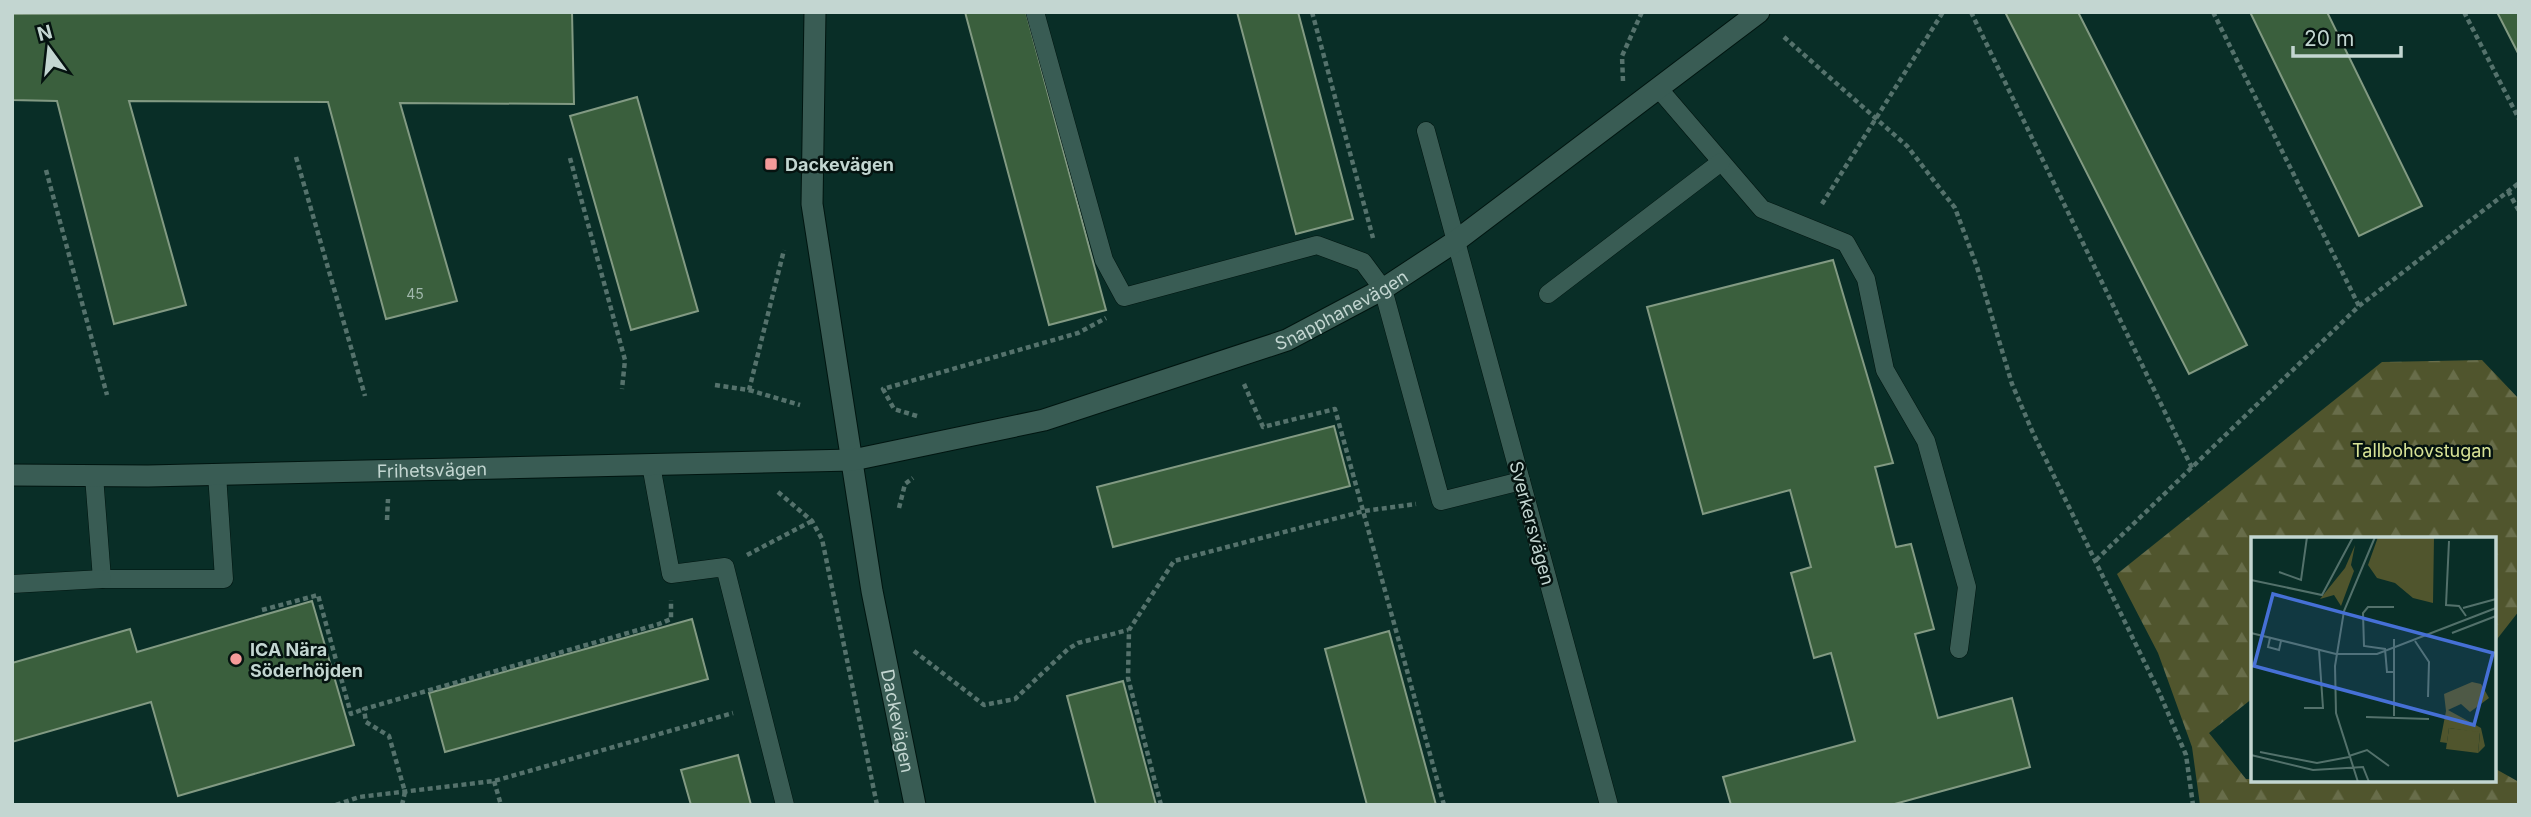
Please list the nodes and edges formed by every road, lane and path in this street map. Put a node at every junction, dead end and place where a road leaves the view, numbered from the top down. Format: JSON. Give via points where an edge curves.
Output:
{"nodes":[{"id":1,"x":815,"y":12,"type":"edge"},
{"id":2,"x":1035,"y":12,"type":"edge"},
{"id":3,"x":1312,"y":12,"type":"edge"},
{"id":4,"x":1642,"y":12,"type":"edge"},
{"id":5,"x":1759,"y":12,"type":"edge"},
{"id":6,"x":1942,"y":12,"type":"edge"},
{"id":7,"x":1971,"y":12,"type":"edge"},
{"id":8,"x":2213,"y":12,"type":"edge"},
{"id":9,"x":2465,"y":12,"type":"edge"},
{"id":10,"x":1784,"y":37,"type":"dead end"},
{"id":11,"x":1660,"y":89,"type":"junction"},
{"id":12,"x":1638,"y":105,"type":"junction"},
{"id":13,"x":1878,"y":118,"type":"junction"},
{"id":14,"x":2519,"y":119,"type":"edge"},
{"id":15,"x":1426,"y":131,"type":"dead end"},
{"id":16,"x":296,"y":157,"type":"dead end"},
{"id":17,"x":570,"y":158,"type":"dead end"},
{"id":18,"x":1721,"y":162,"type":"junction"},
{"id":19,"x":46,"y":170,"type":"dead end"},
{"id":20,"x":2519,"y":183,"type":"edge"},
{"id":21,"x":2508,"y":191,"type":"junction"},
{"id":22,"x":2519,"y":211,"type":"edge"},
{"id":23,"x":1808,"y":228,"type":"junction"},
{"id":24,"x":1374,"y":240,"type":"dead end"},
{"id":25,"x":1456,"y":241,"type":"junction"},
{"id":26,"x":784,"y":250,"type":"dead end"},
{"id":27,"x":1383,"y":289,"type":"junction"},
{"id":28,"x":1548,"y":294,"type":"dead end"},
{"id":29,"x":2359,"y":306,"type":"junction"},
{"id":30,"x":1106,"y":318,"type":"dead end"},
{"id":31,"x":1233,"y":359,"type":"junction"},
{"id":32,"x":715,"y":385,"type":"dead end"},
{"id":33,"x":622,"y":389,"type":"dead end"},
{"id":34,"x":749,"y":390,"type":"junction"},
{"id":35,"x":107,"y":395,"type":"dead end"},
{"id":36,"x":365,"y":396,"type":"dead end"},
{"id":37,"x":800,"y":405,"type":"dead end"},
{"id":38,"x":918,"y":416,"type":"dead end"},
{"id":39,"x":853,"y":460,"type":"junction"},
{"id":40,"x":651,"y":465,"type":"junction"},
{"id":41,"x":2192,"y":468,"type":"junction"},
{"id":42,"x":217,"y":474,"type":"junction"},
{"id":43,"x":12,"y":475,"type":"edge"},
{"id":44,"x":94,"y":476,"type":"junction"},
{"id":45,"x":916,"y":476,"type":"dead end"},
{"id":46,"x":1521,"y":481,"type":"junction"},
{"id":47,"x":778,"y":492,"type":"dead end"},
{"id":48,"x":388,"y":498,"type":"dead end"},
{"id":49,"x":1441,"y":501,"type":"junction"},
{"id":50,"x":899,"y":508,"type":"dead end"},
{"id":51,"x":1364,"y":511,"type":"junction"},
{"id":52,"x":387,"y":520,"type":"dead end"},
{"id":53,"x":812,"y":521,"type":"junction"},
{"id":54,"x":2096,"y":560,"type":"junction"},
{"id":55,"x":724,"y":567,"type":"junction"},
{"id":56,"x":671,"y":574,"type":"junction"},
{"id":57,"x":102,"y":579,"type":"junction"},
{"id":58,"x":12,"y":584,"type":"edge"},
{"id":59,"x":262,"y":610,"type":"dead end"},
{"id":60,"x":1129,"y":630,"type":"junction"},
{"id":61,"x":910,"y":649,"type":"dead end"},
{"id":62,"x":1959,"y":649,"type":"dead end"},
{"id":63,"x":758,"y":707,"type":"junction"},
{"id":64,"x":364,"y":709,"type":"junction"},
{"id":65,"x":494,"y":781,"type":"junction"},
{"id":66,"x":405,"y":792,"type":"junction"},
{"id":67,"x":336,"y":805,"type":"edge"},
{"id":68,"x":402,"y":805,"type":"edge"},
{"id":69,"x":501,"y":805,"type":"edge"},
{"id":70,"x":785,"y":805,"type":"edge"},
{"id":71,"x":877,"y":805,"type":"edge"},
{"id":72,"x":915,"y":805,"type":"edge"},
{"id":73,"x":1161,"y":805,"type":"edge"},
{"id":74,"x":1444,"y":805,"type":"edge"},
{"id":75,"x":1609,"y":805,"type":"edge"},
{"id":76,"x":2193,"y":805,"type":"edge"}],
"edges":[{"from":1,"to":39,"type":"street","name":"Dackevägen","via":[[812,204]]},
{"from":2,"to":27,"type":"lane","via":[[1104,260],[1124,297],[1317,245],[1363,262]]},
{"from":3,"to":24,"type":"path"},
{"from":4,"to":12,"type":"path","via":[[1622,56],[1622,79]]},
{"from":5,"to":11,"type":"street","name":"Snapphanevägen"},
{"from":6,"to":13,"type":"path"},
{"from":7,"to":41,"type":"path"},
{"from":8,"to":29,"type":"path"},
{"from":9,"to":14,"type":"path"},
{"from":10,"to":13,"type":"path"},
{"from":11,"to":12,"type":"street","name":"Snapphanevägen"},
{"from":11,"to":18,"type":"lane"},
{"from":12,"to":25,"type":"street","name":"Snapphanevägen"},
{"from":13,"to":23,"type":"path"},
{"from":13,"to":54,"type":"path","via":[[1907,146],[1955,208],[1978,267],[2012,384]]},
{"from":15,"to":25,"type":"lane","name":"Sverkersvägen"},
{"from":16,"to":36,"type":"path"},
{"from":17,"to":33,"type":"path","via":[[625,360]]},
{"from":18,"to":23,"type":"lane","via":[[1762,209]]},
{"from":18,"to":28,"type":"lane"},
{"from":19,"to":35,"type":"path"},
{"from":20,"to":21,"type":"path"},
{"from":21,"to":22,"type":"path"},
{"from":21,"to":29,"type":"path"},
{"from":23,"to":62,"type":"lane","via":[[1846,243],[1853,255],[1866,279],[1885,370],[1926,441],[1967,587]]},
{"from":25,"to":27,"type":"street","name":"Snapphanevägen"},
{"from":25,"to":46,"type":"lane","name":"Sverkersvägen"},
{"from":26,"to":34,"type":"path"},
{"from":27,"to":31,"type":"street","name":"Snapphanevägen","via":[[1287,340]]},
{"from":27,"to":49,"type":"lane"},
{"from":29,"to":41,"type":"path"},
{"from":30,"to":38,"type":"path","via":[[1078,333],[883,389],[894,409]]},
{"from":31,"to":39,"type":"street","name":"Snapphanevägen","via":[[1044,420]]},
{"from":31,"to":51,"type":"path","via":[[1263,427],[1335,409]]},
{"from":32,"to":34,"type":"path"},
{"from":34,"to":37,"type":"path"},
{"from":39,"to":40,"type":"street","name":"Frihetsvägen"},
{"from":39,"to":72,"type":"street","name":"Dackevägen","via":[[872,591]]},
{"from":40,"to":42,"type":"street","name":"Frihetsvägen"},
{"from":40,"to":56,"type":"lane"},
{"from":41,"to":54,"type":"path"},
{"from":42,"to":44,"type":"street","name":"Frihetsvägen"},
{"from":42,"to":57,"type":"lane","via":[[224,579]]},
{"from":43,"to":44,"type":"street","name":"Frihetsvägen"},
{"from":44,"to":57,"type":"lane"},
{"from":45,"to":50,"type":"path","via":[[905,484]]},
{"from":46,"to":49,"type":"lane"},
{"from":46,"to":75,"type":"lane","name":"Sverkersvägen"},
{"from":47,"to":53,"type":"path"},
{"from":48,"to":52,"type":"path"},
{"from":49,"to":51,"type":"path"},
{"from":51,"to":60,"type":"path","via":[[1174,561]]},
{"from":51,"to":74,"type":"path"},
{"from":53,"to":55,"type":"path"},
{"from":53,"to":71,"type":"path","via":[[822,539]]},
{"from":54,"to":76,"type":"path","via":[[2186,755]]},
{"from":55,"to":56,"type":"lane"},
{"from":55,"to":63,"type":"lane"},
{"from":56,"to":64,"type":"path","via":[[671,619]]},
{"from":57,"to":58,"type":"lane"},
{"from":59,"to":64,"type":"path","via":[[318,595],[351,714]]},
{"from":60,"to":61,"type":"path","via":[[1078,643],[1015,699],[984,705]]},
{"from":60,"to":73,"type":"path","via":[[1128,678]]},
{"from":63,"to":65,"type":"path"},
{"from":63,"to":70,"type":"lane"},
{"from":64,"to":66,"type":"path","via":[[366,722],[389,736]]},
{"from":65,"to":66,"type":"path"},
{"from":65,"to":69,"type":"path"},
{"from":66,"to":67,"type":"path","via":[[359,797]]},
{"from":66,"to":68,"type":"path"}]}
